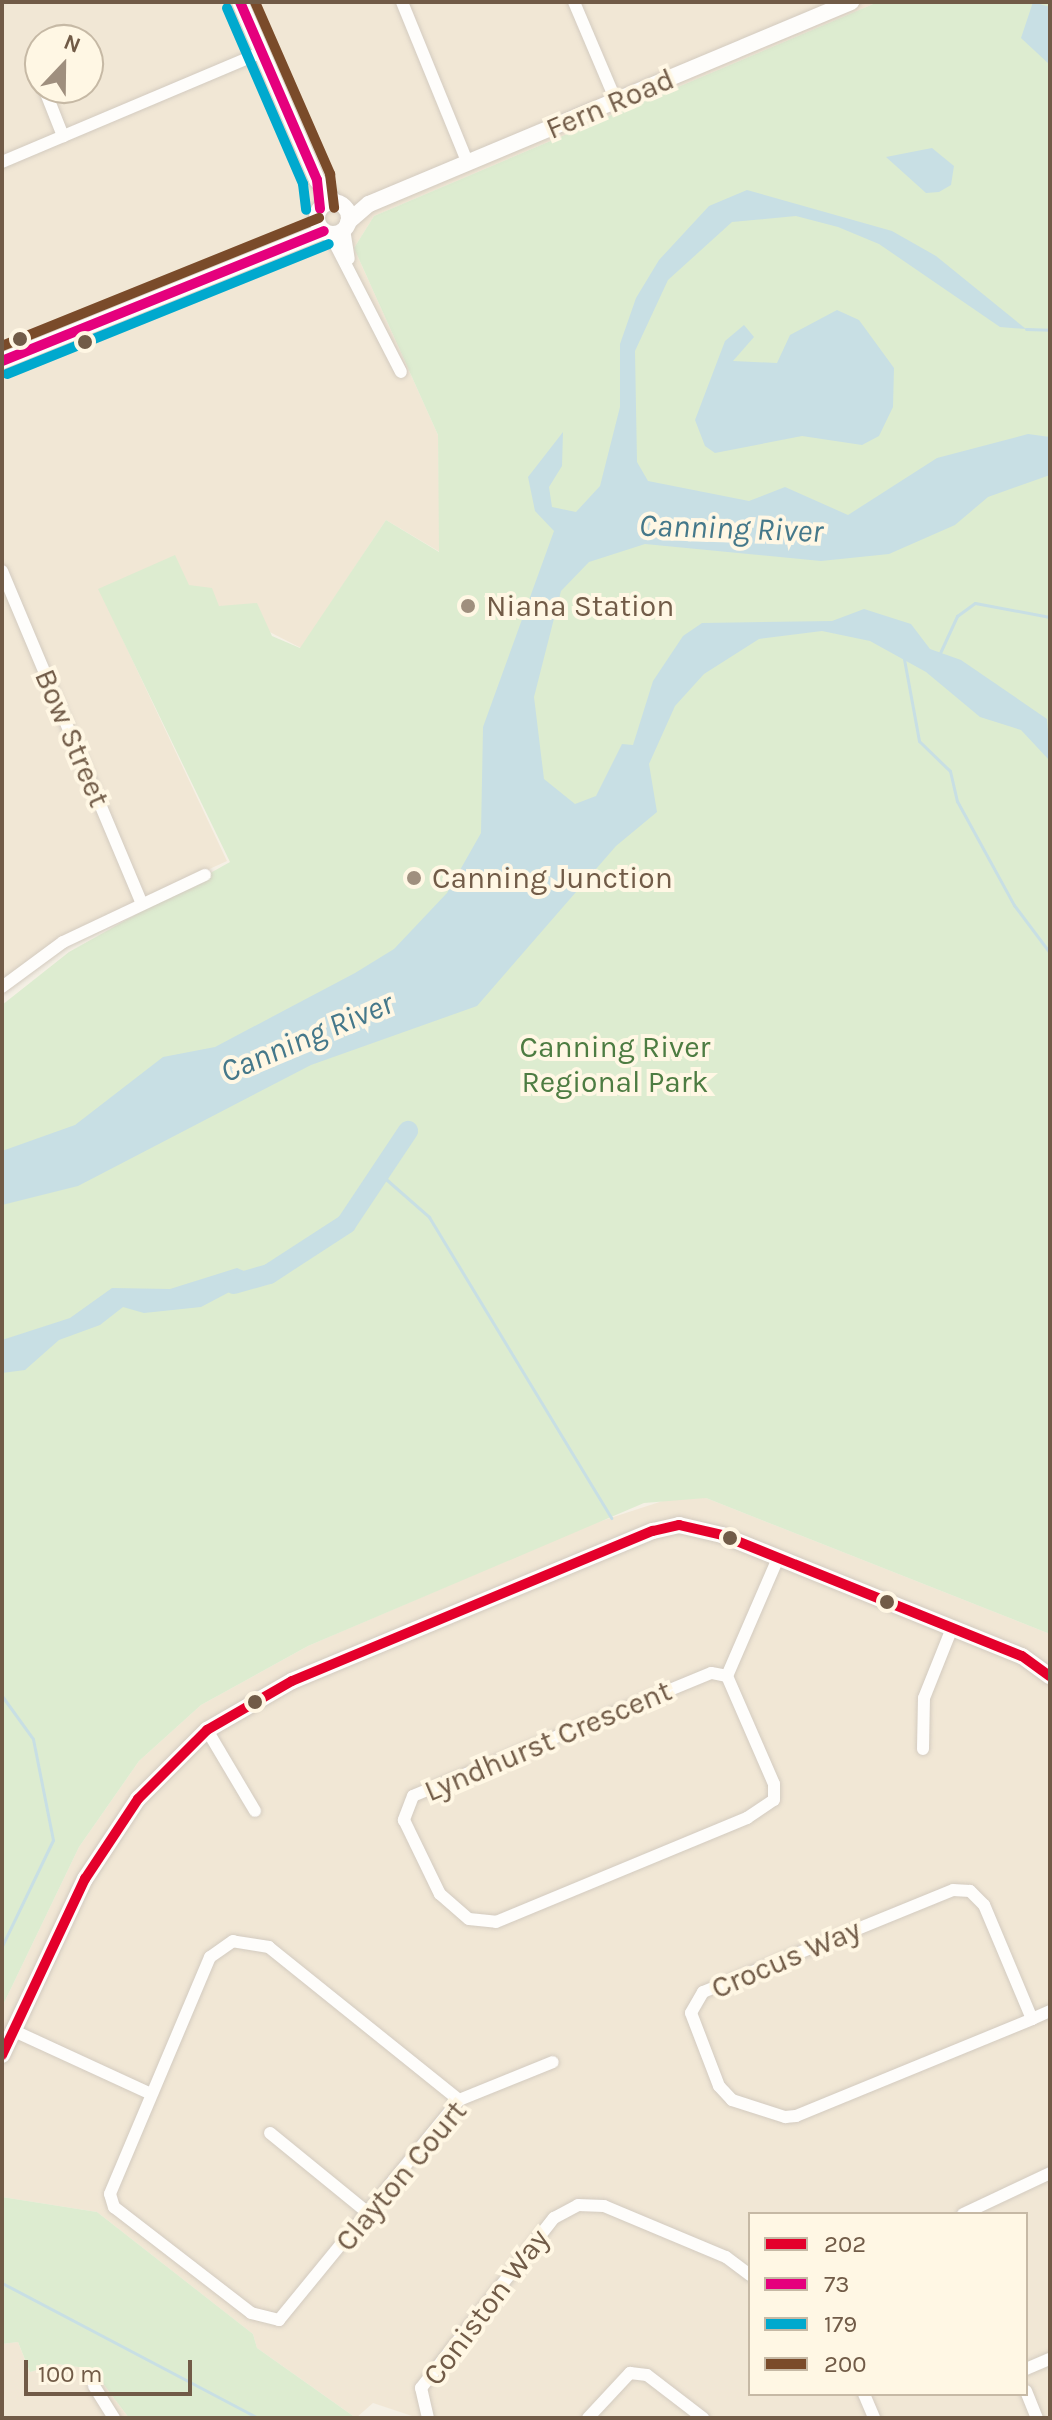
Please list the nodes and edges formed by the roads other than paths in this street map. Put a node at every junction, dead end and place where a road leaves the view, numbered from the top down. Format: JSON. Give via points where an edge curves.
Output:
{"nodes":[{"id":1,"x":240,"y":2,"type":"edge"},
{"id":2,"x":402,"y":2,"type":"edge"},
{"id":3,"x":574,"y":2,"type":"edge"},
{"id":4,"x":851,"y":2,"type":"edge"},
{"id":5,"x":262,"y":52,"type":"junction"},
{"id":6,"x":616,"y":101,"type":"junction"},
{"id":7,"x":50,"y":104,"type":"edge"},
{"id":8,"x":63,"y":136,"type":"junction"},
{"id":9,"x":2,"y":162,"type":"edge"},
{"id":10,"x":468,"y":164,"type":"junction"},
{"id":11,"x":333,"y":219,"type":"junction"},
{"id":12,"x":3,"y":360,"type":"edge"},
{"id":13,"x":401,"y":372,"type":"dead end"},
{"id":14,"x":2,"y":571,"type":"edge"},
{"id":15,"x":205,"y":875,"type":"dead end"},
{"id":16,"x":142,"y":904,"type":"junction"},
{"id":17,"x":2,"y":987,"type":"edge"},
{"id":18,"x":778,"y":1558,"type":"junction"},
{"id":19,"x":952,"y":1628,"type":"junction"},
{"id":20,"x":1049,"y":1670,"type":"edge"},
{"id":21,"x":727,"y":1676,"type":"junction"},
{"id":22,"x":207,"y":1730,"type":"junction"},
{"id":23,"x":923,"y":1749,"type":"dead end"},
{"id":24,"x":255,"y":1811,"type":"dead end"},
{"id":25,"x":1050,"y":2011,"type":"edge"},
{"id":26,"x":1032,"y":2019,"type":"junction"},
{"id":27,"x":12,"y":2030,"type":"junction"},
{"id":28,"x":2,"y":2055,"type":"edge"},
{"id":29,"x":553,"y":2062,"type":"dead end"},
{"id":30,"x":149,"y":2093,"type":"junction"},
{"id":31,"x":459,"y":2100,"type":"junction"},
{"id":32,"x":270,"y":2133,"type":"dead end"},
{"id":33,"x":1050,"y":2173,"type":"edge"},
{"id":34,"x":367,"y":2212,"type":"junction"},
{"id":35,"x":967,"y":2212,"type":"edge"},
{"id":36,"x":748,"y":2274,"type":"edge"},
{"id":37,"x":1050,"y":2359,"type":"edge"},
{"id":38,"x":1028,"y":2368,"type":"edge"},
{"id":39,"x":94,"y":2386,"type":"dead end"},
{"id":40,"x":865,"y":2396,"type":"edge"},
{"id":41,"x":1028,"y":2396,"type":"edge"},
{"id":42,"x":114,"y":2418,"type":"edge"},
{"id":43,"x":428,"y":2418,"type":"edge"},
{"id":44,"x":588,"y":2418,"type":"edge"},
{"id":45,"x":703,"y":2418,"type":"edge"},
{"id":46,"x":874,"y":2418,"type":"edge"},
{"id":47,"x":1037,"y":2418,"type":"edge"}],
"edges":[{"from":1,"to":5,"type":"street"},
{"from":2,"to":10,"type":"street"},
{"from":3,"to":6,"type":"street"},
{"from":4,"to":6,"type":"street","name":"Fern Road"},
{"from":5,"to":8,"type":"street"},
{"from":5,"to":11,"type":"street"},
{"from":6,"to":10,"type":"street","name":"Fern Road"},
{"from":7,"to":8,"type":"street"},
{"from":8,"to":9,"type":"street"},
{"from":10,"to":11,"type":"street","name":"Fern Road"},
{"from":11,"to":12,"type":"street"},
{"from":11,"to":13,"type":"street"},
{"from":14,"to":16,"type":"street","name":"Bow Street"},
{"from":15,"to":16,"type":"street"},
{"from":16,"to":17,"type":"street","via":[[63,942]]},
{"from":18,"to":19,"type":"street"},
{"from":18,"to":21,"type":"street"},
{"from":18,"to":22,"type":"street","via":[[701,1528],[667,1526],[292,1681]]},
{"from":19,"to":20,"type":"street"},
{"from":19,"to":23,"type":"street","via":[[924,1698]]},
{"from":21,"to":21,"type":"street","name":"Lyndhurst Crescent","via":[[774,1784],[774,1800],[747,1818],[484,1924],[440,1894],[404,1820],[413,1796],[711,1673]]},
{"from":22,"to":24,"type":"street"},
{"from":22,"to":27,"type":"street","via":[[157,1777],[107,1844]]},
{"from":25,"to":26,"type":"street","name":"Crocus Way"},
{"from":26,"to":26,"type":"street","name":"Crocus Way","via":[[785,2117],[732,2100],[719,2086],[691,2013],[703,1992],[953,1890],[970,1891],[984,1905]]},
{"from":27,"to":28,"type":"street"},
{"from":27,"to":30,"type":"street"},
{"from":29,"to":31,"type":"street","name":"Clayton Court"},
{"from":30,"to":31,"type":"street","via":[[210,1957],[233,1941],[269,1947]]},
{"from":30,"to":34,"type":"street","name":"Clayton Court","via":[[110,2181],[114,2207],[272,2322],[293,2308]]},
{"from":31,"to":34,"type":"street","name":"Clayton Court"},
{"from":32,"to":34,"type":"street"},
{"from":33,"to":35,"type":"street"},
{"from":36,"to":43,"type":"street","name":"Coniston Way","via":[[726,2257],[604,2206],[578,2205],[554,2218],[421,2388]]},
{"from":37,"to":38,"type":"street"},
{"from":39,"to":42,"type":"street"},
{"from":40,"to":46,"type":"street"},
{"from":41,"to":47,"type":"street"},
{"from":44,"to":45,"type":"street","via":[[630,2373],[647,2375]]}]}
